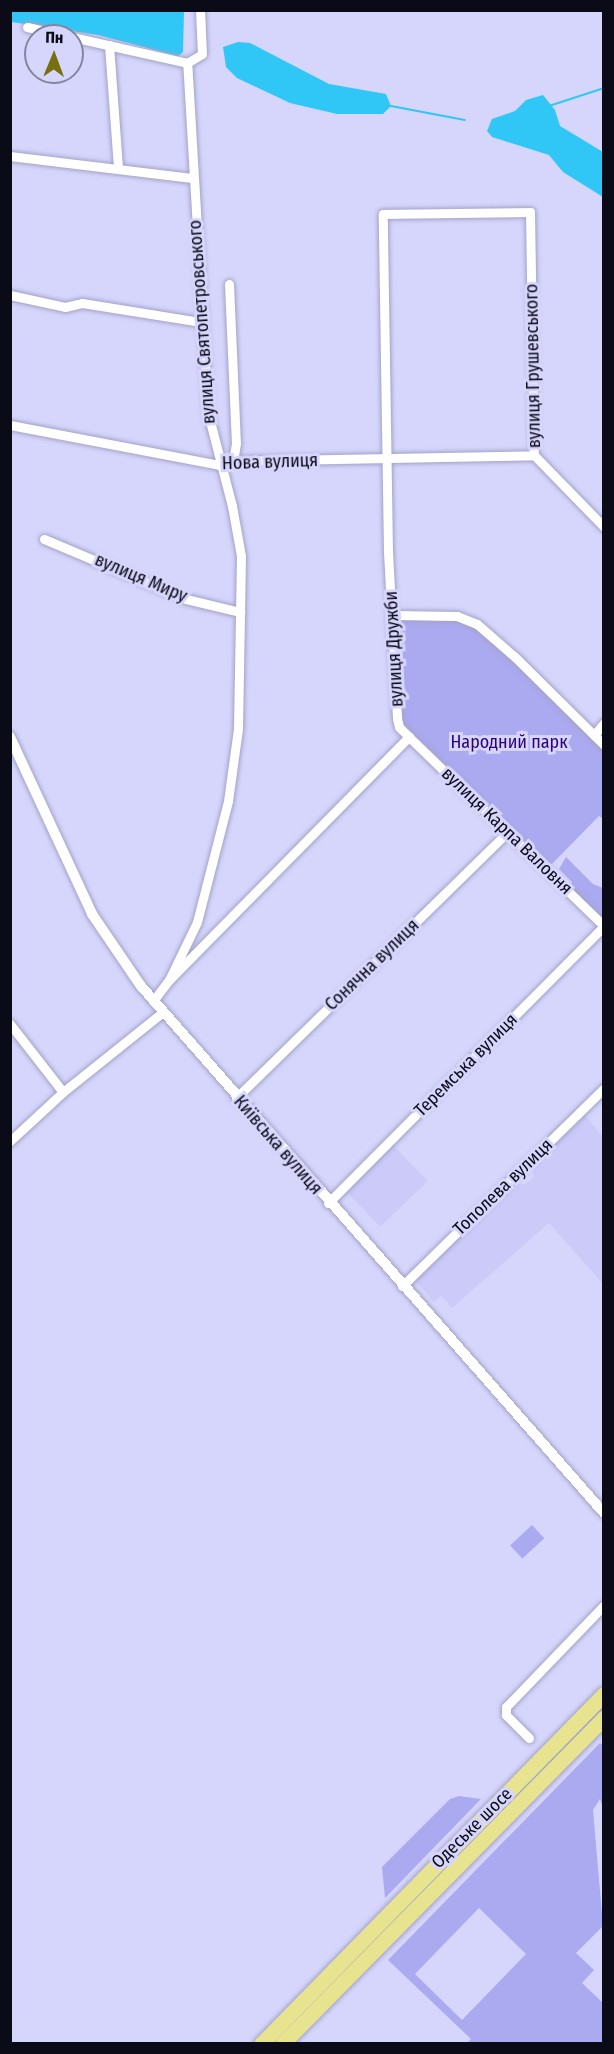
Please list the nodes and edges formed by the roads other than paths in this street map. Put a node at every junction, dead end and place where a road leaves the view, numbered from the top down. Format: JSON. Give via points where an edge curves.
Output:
{"nodes":[{"id":1,"x":200,"y":10,"type":"edge"},
{"id":2,"x":84,"y":39,"type":"edge"},
{"id":3,"x":109,"y":45,"type":"junction"},
{"id":4,"x":187,"y":63,"type":"junction"},
{"id":5,"x":10,"y":156,"type":"edge"},
{"id":6,"x":118,"y":169,"type":"junction"},
{"id":7,"x":192,"y":178,"type":"junction"},
{"id":8,"x":383,"y":214,"type":"joint"},
{"id":9,"x":229,"y":284,"type":"dead end"},
{"id":10,"x":10,"y":295,"type":"edge"},
{"id":11,"x":201,"y":322,"type":"junction"},
{"id":12,"x":10,"y":425,"type":"edge"},
{"id":13,"x":534,"y":455,"type":"junction"},
{"id":14,"x":387,"y":459,"type":"junction"},
{"id":15,"x":233,"y":461,"type":"junction"},
{"id":16,"x":219,"y":465,"type":"junction"},
{"id":17,"x":603,"y":527,"type":"edge"},
{"id":18,"x":44,"y":539,"type":"dead end"},
{"id":19,"x":240,"y":612,"type":"junction"},
{"id":20,"x":393,"y":615,"type":"junction"},
{"id":21,"x":603,"y":723,"type":"edge"},
{"id":22,"x":594,"y":735,"type":"junction"},
{"id":23,"x":10,"y":737,"type":"edge"},
{"id":24,"x":409,"y":737,"type":"junction"},
{"id":25,"x":603,"y":744,"type":"edge"},
{"id":26,"x":508,"y":832,"type":"junction"},
{"id":27,"x":603,"y":926,"type":"edge"},
{"id":28,"x":169,"y":980,"type":"junction"},
{"id":29,"x":153,"y":1001,"type":"junction"},
{"id":30,"x":163,"y":1012,"type":"junction"},
{"id":31,"x":10,"y":1024,"type":"edge"},
{"id":32,"x":603,"y":1088,"type":"edge"},
{"id":33,"x":63,"y":1092,"type":"junction"},
{"id":34,"x":236,"y":1098,"type":"junction"},
{"id":35,"x":10,"y":1141,"type":"edge"},
{"id":36,"x":328,"y":1203,"type":"junction"},
{"id":37,"x":402,"y":1286,"type":"junction"},
{"id":38,"x":603,"y":1512,"type":"edge"},
{"id":39,"x":603,"y":1605,"type":"edge"},
{"id":40,"x":603,"y":1694,"type":"edge"},
{"id":41,"x":603,"y":1717,"type":"edge"},
{"id":42,"x":529,"y":1738,"type":"dead end"},
{"id":43,"x":346,"y":1967,"type":"junction"},
{"id":44,"x":261,"y":2043,"type":"edge"},
{"id":45,"x":282,"y":2043,"type":"edge"}],
"edges":[{"from":1,"to":4,"type":"street","via":[[202,54]]},
{"from":2,"to":3,"type":"street"},
{"from":3,"to":4,"type":"street"},
{"from":3,"to":6,"type":"street"},
{"from":4,"to":7,"type":"street","name":"вулиця Святопетровського"},
{"from":5,"to":6,"type":"street"},
{"from":6,"to":7,"type":"street"},
{"from":7,"to":11,"type":"street","name":"вулиця Святопетровського"},
{"from":8,"to":13,"type":"street","name":"вулиця Грушевського","via":[[530,212]]},
{"from":8,"to":14,"type":"street","name":"вулиця Дружби"},
{"from":9,"to":15,"type":"street","name":"вулиця Святопетровського","via":[[236,443]]},
{"from":10,"to":11,"type":"street","via":[[65,307],[82,303]]},
{"from":11,"to":16,"type":"street","name":"вулиця Святопетровського","via":[[208,413]]},
{"from":12,"to":16,"type":"street","name":"Нова вулиця"},
{"from":13,"to":14,"type":"street","name":"Нова вулиця"},
{"from":13,"to":17,"type":"street","name":"вулиця Грушевського"},
{"from":14,"to":15,"type":"street","name":"Нова вулиця"},
{"from":14,"to":20,"type":"street","name":"вулиця Дружби"},
{"from":15,"to":16,"type":"street","name":"Нова вулиця"},
{"from":16,"to":19,"type":"street","name":"вулиця Святопетровського","via":[[238,531]]},
{"from":18,"to":19,"type":"street","name":"вулиця Миру","via":[[186,599]]},
{"from":19,"to":28,"type":"street","name":"вулиця Святопетровського","via":[[238,729],[228,801],[197,922]]},
{"from":20,"to":22,"type":"street","via":[[457,616],[477,624]]},
{"from":20,"to":24,"type":"street","name":"вулиця Дружби","via":[[397,718],[399,727]]},
{"from":21,"to":22,"type":"street"},
{"from":22,"to":25,"type":"street"},
{"from":23,"to":29,"type":"street","name":"Київська вулиця","via":[[92,914]]},
{"from":24,"to":26,"type":"street","name":"вулиця Карпа Валовня"},
{"from":24,"to":28,"type":"street"},
{"from":26,"to":27,"type":"street","name":"вулиця Карпа Валовня"},
{"from":26,"to":34,"type":"street","name":"Сонячна вулиця"},
{"from":27,"to":36,"type":"street","name":"Теремська вулиця"},
{"from":28,"to":29,"type":"street"},
{"from":29,"to":30,"type":"street","name":"Київська вулиця"},
{"from":30,"to":33,"type":"street"},
{"from":30,"to":34,"type":"street","name":"Київська вулиця"},
{"from":31,"to":33,"type":"street"},
{"from":32,"to":37,"type":"street","name":"Тополева вулиця"},
{"from":33,"to":35,"type":"street"},
{"from":34,"to":36,"type":"street","name":"Київська вулиця"},
{"from":36,"to":37,"type":"street","name":"Київська вулиця"},
{"from":37,"to":38,"type":"street","name":"Київська вулиця"},
{"from":39,"to":42,"type":"street","via":[[506,1707],[506,1715]]},
{"from":40,"to":43,"type":"highway","name":"Одеське шосе"},
{"from":41,"to":43,"type":"highway","name":"Одеське шосе"},
{"from":43,"to":44,"type":"highway"},
{"from":43,"to":45,"type":"highway"}]}
